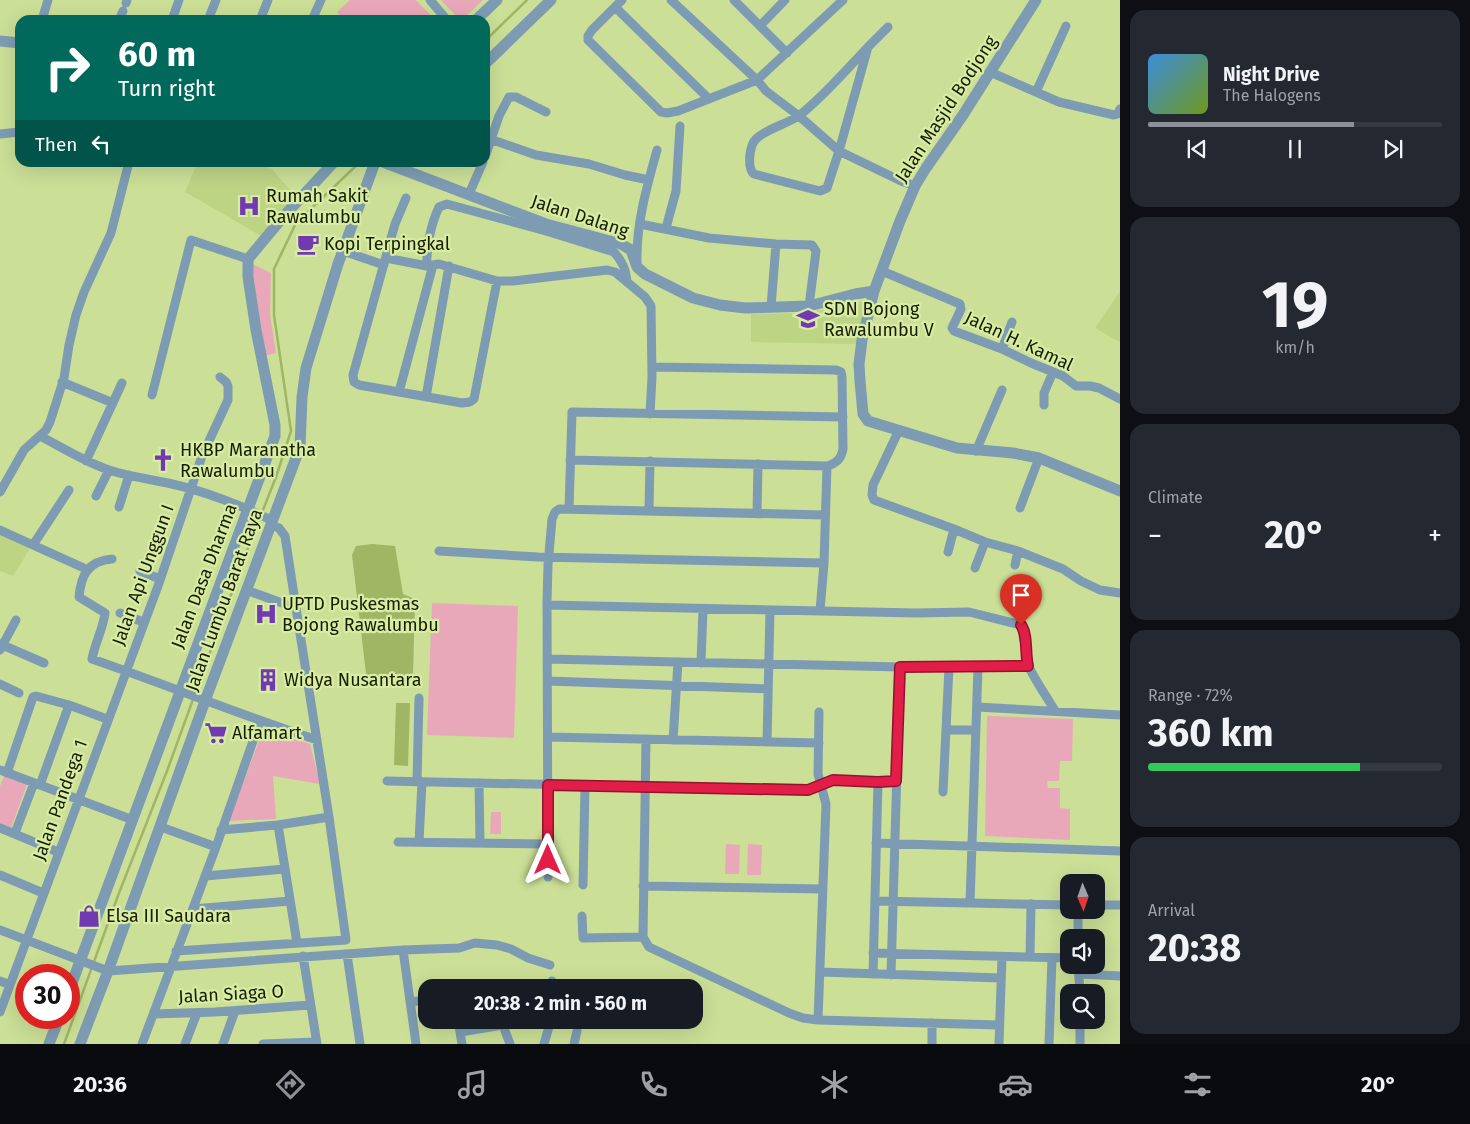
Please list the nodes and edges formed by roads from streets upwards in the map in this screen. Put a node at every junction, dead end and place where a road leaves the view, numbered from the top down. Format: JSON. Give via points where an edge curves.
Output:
{"nodes":[{"id":1,"x":48,"y":0,"type":"edge"},
{"id":2,"x":179,"y":0,"type":"edge"},
{"id":3,"x":216,"y":0,"type":"edge"},
{"id":4,"x":268,"y":0,"type":"edge"},
{"id":5,"x":321,"y":0,"type":"edge"},
{"id":6,"x":430,"y":0,"type":"edge"},
{"id":7,"x":497,"y":0,"type":"edge"},
{"id":8,"x":552,"y":0,"type":"edge"},
{"id":9,"x":622,"y":0,"type":"edge"},
{"id":10,"x":671,"y":0,"type":"edge"},
{"id":11,"x":734,"y":0,"type":"edge"},
{"id":12,"x":843,"y":0,"type":"edge"},
{"id":13,"x":1036,"y":0,"type":"edge"},
{"id":14,"x":783,"y":1,"type":"edge"},
{"id":15,"x":615,"y":8,"type":"junction"},
{"id":16,"x":44,"y":15,"type":"edge"},
{"id":17,"x":174,"y":15,"type":"edge"},
{"id":18,"x":210,"y":15,"type":"edge"},
{"id":19,"x":262,"y":15,"type":"edge"},
{"id":20,"x":314,"y":15,"type":"edge"},
{"id":21,"x":443,"y":15,"type":"edge"},
{"id":22,"x":481,"y":15,"type":"edge"},
{"id":23,"x":760,"y":26,"type":"junction"},
{"id":24,"x":1066,"y":26,"type":"dead end"},
{"id":25,"x":888,"y":27,"type":"dead end"},
{"id":26,"x":0,"y":41,"type":"edge"},
{"id":27,"x":15,"y":42,"type":"edge"},
{"id":28,"x":868,"y":47,"type":"junction"},
{"id":29,"x":787,"y":53,"type":"junction"},
{"id":30,"x":490,"y":59,"type":"edge"},
{"id":31,"x":990,"y":72,"type":"junction"},
{"id":32,"x":757,"y":80,"type":"junction"},
{"id":33,"x":1036,"y":92,"type":"junction"},
{"id":34,"x":709,"y":98,"type":"junction"},
{"id":35,"x":1120,"y":109,"type":"edge"},
{"id":36,"x":546,"y":112,"type":"dead end"},
{"id":37,"x":799,"y":116,"type":"junction"},
{"id":38,"x":680,"y":126,"type":"dead end"},
{"id":39,"x":15,"y":132,"type":"edge"},
{"id":40,"x":0,"y":134,"type":"edge"},
{"id":41,"x":490,"y":139,"type":"joint"},
{"id":42,"x":657,"y":150,"type":"dead end"},
{"id":43,"x":839,"y":151,"type":"junction"},
{"id":44,"x":128,"y":167,"type":"edge"},
{"id":45,"x":329,"y":167,"type":"edge"},
{"id":46,"x":373,"y":167,"type":"edge"},
{"id":47,"x":396,"y":167,"type":"edge"},
{"id":48,"x":481,"y":167,"type":"edge"},
{"id":49,"x":649,"y":180,"type":"junction"},
{"id":50,"x":915,"y":186,"type":"junction"},
{"id":51,"x":469,"y":194,"type":"junction"},
{"id":52,"x":406,"y":198,"type":"dead end"},
{"id":53,"x":640,"y":224,"type":"junction"},
{"id":54,"x":666,"y":228,"type":"junction"},
{"id":55,"x":776,"y":244,"type":"junction"},
{"id":56,"x":343,"y":251,"type":"junction"},
{"id":57,"x":248,"y":259,"type":"junction"},
{"id":58,"x":385,"y":261,"type":"junction"},
{"id":59,"x":430,"y":265,"type":"junction"},
{"id":60,"x":449,"y":266,"type":"junction"},
{"id":61,"x":637,"y":267,"type":"junction"},
{"id":62,"x":882,"y":271,"type":"junction"},
{"id":63,"x":497,"y":281,"type":"junction"},
{"id":64,"x":626,"y":282,"type":"junction"},
{"id":65,"x":874,"y":291,"type":"junction"},
{"id":66,"x":808,"y":306,"type":"junction"},
{"id":67,"x":771,"y":307,"type":"junction"},
{"id":68,"x":1012,"y":322,"type":"dead end"},
{"id":69,"x":1002,"y":348,"type":"junction"},
{"id":70,"x":652,"y":367,"type":"junction"},
{"id":71,"x":1053,"y":372,"type":"junction"},
{"id":72,"x":220,"y":378,"type":"dead end"},
{"id":73,"x":62,"y":382,"type":"junction"},
{"id":74,"x":122,"y":383,"type":"dead end"},
{"id":75,"x":1002,"y":390,"type":"dead end"},
{"id":76,"x":399,"y":392,"type":"junction"},
{"id":77,"x":152,"y":395,"type":"dead end"},
{"id":78,"x":426,"y":397,"type":"junction"},
{"id":79,"x":1120,"y":399,"type":"edge"},
{"id":80,"x":113,"y":403,"type":"junction"},
{"id":81,"x":1044,"y":405,"type":"dead end"},
{"id":82,"x":650,"y":414,"type":"junction"},
{"id":83,"x":843,"y":417,"type":"junction"},
{"id":84,"x":899,"y":430,"type":"junction"},
{"id":85,"x":40,"y":436,"type":"junction"},
{"id":86,"x":976,"y":451,"type":"junction"},
{"id":87,"x":1038,"y":458,"type":"junction"},
{"id":88,"x":570,"y":460,"type":"junction"},
{"id":89,"x":86,"y":461,"type":"junction"},
{"id":90,"x":650,"y":461,"type":"junction"},
{"id":91,"x":758,"y":464,"type":"junction"},
{"id":92,"x":827,"y":466,"type":"junction"},
{"id":93,"x":109,"y":470,"type":"junction"},
{"id":94,"x":130,"y":475,"type":"junction"},
{"id":95,"x":69,"y":490,"type":"dead end"},
{"id":96,"x":192,"y":490,"type":"junction"},
{"id":97,"x":1120,"y":491,"type":"edge"},
{"id":98,"x":0,"y":492,"type":"edge"},
{"id":99,"x":96,"y":496,"type":"dead end"},
{"id":100,"x":120,"y":506,"type":"dead end"},
{"id":101,"x":1020,"y":508,"type":"dead end"},
{"id":102,"x":568,"y":509,"type":"junction"},
{"id":103,"x":250,"y":510,"type":"junction"},
{"id":104,"x":649,"y":511,"type":"junction"},
{"id":105,"x":757,"y":514,"type":"junction"},
{"id":106,"x":825,"y":516,"type":"junction"},
{"id":107,"x":271,"y":521,"type":"junction"},
{"id":108,"x":954,"y":529,"type":"junction"},
{"id":109,"x":0,"y":530,"type":"edge"},
{"id":110,"x":985,"y":542,"type":"junction"},
{"id":111,"x":33,"y":545,"type":"junction"},
{"id":112,"x":439,"y":551,"type":"dead end"},
{"id":113,"x":1018,"y":551,"type":"junction"},
{"id":114,"x":948,"y":552,"type":"dead end"},
{"id":115,"x":549,"y":557,"type":"junction"},
{"id":116,"x":112,"y":559,"type":"dead end"},
{"id":117,"x":824,"y":563,"type":"junction"},
{"id":118,"x":1015,"y":565,"type":"dead end"},
{"id":119,"x":975,"y":568,"type":"dead end"},
{"id":120,"x":86,"y":569,"type":"junction"},
{"id":121,"x":140,"y":571,"type":"dead end"},
{"id":122,"x":160,"y":579,"type":"junction"},
{"id":123,"x":246,"y":590,"type":"junction"},
{"id":124,"x":1120,"y":593,"type":"edge"},
{"id":125,"x":547,"y":605,"type":"junction"},
{"id":126,"x":296,"y":608,"type":"junction"},
{"id":127,"x":703,"y":608,"type":"junction"},
{"id":128,"x":770,"y":610,"type":"junction"},
{"id":129,"x":820,"y":611,"type":"junction"},
{"id":130,"x":120,"y":613,"type":"dead end"},
{"id":131,"x":16,"y":620,"type":"dead end"},
{"id":132,"x":143,"y":622,"type":"junction"},
{"id":133,"x":1,"y":646,"type":"edge"},
{"id":134,"x":548,"y":659,"type":"junction"},
{"id":135,"x":678,"y":662,"type":"junction"},
{"id":136,"x":44,"y":663,"type":"dead end"},
{"id":137,"x":701,"y":663,"type":"junction"},
{"id":138,"x":769,"y":664,"type":"junction"},
{"id":139,"x":1028,"y":666,"type":"junction"},
{"id":140,"x":900,"y":667,"type":"junction"},
{"id":141,"x":949,"y":667,"type":"junction"},
{"id":142,"x":978,"y":667,"type":"junction"},
{"id":143,"x":125,"y":671,"type":"junction"},
{"id":144,"x":548,"y":681,"type":"junction"},
{"id":145,"x":0,"y":684,"type":"edge"},
{"id":146,"x":676,"y":686,"type":"junction"},
{"id":147,"x":768,"y":689,"type":"junction"},
{"id":148,"x":182,"y":691,"type":"junction"},
{"id":149,"x":19,"y":693,"type":"dead end"},
{"id":150,"x":419,"y":698,"type":"dead end"},
{"id":151,"x":202,"y":699,"type":"junction"},
{"id":152,"x":69,"y":705,"type":"junction"},
{"id":153,"x":977,"y":707,"type":"junction"},
{"id":154,"x":819,"y":712,"type":"dead end"},
{"id":155,"x":1055,"y":712,"type":"junction"},
{"id":156,"x":1120,"y":714,"type":"edge"},
{"id":157,"x":107,"y":719,"type":"junction"},
{"id":158,"x":260,"y":721,"type":"junction"},
{"id":159,"x":946,"y":730,"type":"junction"},
{"id":160,"x":976,"y":730,"type":"junction"},
{"id":161,"x":548,"y":737,"type":"junction"},
{"id":162,"x":646,"y":739,"type":"junction"},
{"id":163,"x":317,"y":740,"type":"junction"},
{"id":164,"x":673,"y":740,"type":"junction"},
{"id":165,"x":767,"y":742,"type":"junction"},
{"id":166,"x":819,"y":743,"type":"junction"},
{"id":167,"x":4,"y":771,"type":"edge"},
{"id":168,"x":387,"y":781,"type":"dead end"},
{"id":169,"x":896,"y":781,"type":"junction"},
{"id":170,"x":420,"y":782,"type":"junction"},
{"id":171,"x":878,"y":782,"type":"junction"},
{"id":172,"x":479,"y":783,"type":"junction"},
{"id":173,"x":37,"y":784,"type":"junction"},
{"id":174,"x":548,"y":785,"type":"junction"},
{"id":175,"x":585,"y":786,"type":"junction"},
{"id":176,"x":820,"y":786,"type":"junction"},
{"id":177,"x":645,"y":787,"type":"junction"},
{"id":178,"x":944,"y":792,"type":"dead end"},
{"id":179,"x":77,"y":800,"type":"junction"},
{"id":180,"x":330,"y":817,"type":"junction"},
{"id":181,"x":134,"y":820,"type":"junction"},
{"id":182,"x":278,"y":825,"type":"junction"},
{"id":183,"x":161,"y":827,"type":"junction"},
{"id":184,"x":0,"y":828,"type":"edge"},
{"id":185,"x":221,"y":830,"type":"junction"},
{"id":186,"x":15,"y":833,"type":"junction"},
{"id":187,"x":398,"y":842,"type":"dead end"},
{"id":188,"x":419,"y":842,"type":"junction"},
{"id":189,"x":1120,"y":842,"type":"edge"},
{"id":190,"x":480,"y":843,"type":"junction"},
{"id":191,"x":876,"y":843,"type":"junction"},
{"id":192,"x":548,"y":844,"type":"junction"},
{"id":193,"x":895,"y":844,"type":"junction"},
{"id":194,"x":972,"y":846,"type":"junction"},
{"id":195,"x":216,"y":847,"type":"junction"},
{"id":196,"x":1120,"y":851,"type":"edge"},
{"id":197,"x":58,"y":852,"type":"junction"},
{"id":198,"x":284,"y":869,"type":"junction"},
{"id":199,"x":0,"y":876,"type":"edge"},
{"id":200,"x":205,"y":876,"type":"junction"},
{"id":201,"x":548,"y":877,"type":"dead end"},
{"id":202,"x":583,"y":885,"type":"dead end"},
{"id":203,"x":643,"y":886,"type":"junction"},
{"id":204,"x":823,"y":889,"type":"junction"},
{"id":205,"x":43,"y":893,"type":"junction"},
{"id":206,"x":290,"y":901,"type":"junction"},
{"id":207,"x":875,"y":901,"type":"junction"},
{"id":208,"x":893,"y":901,"type":"junction"},
{"id":209,"x":970,"y":903,"type":"junction"},
{"id":210,"x":1031,"y":904,"type":"junction"},
{"id":211,"x":1060,"y":904,"type":"edge"},
{"id":212,"x":1105,"y":905,"type":"edge"},
{"id":213,"x":1120,"y":906,"type":"edge"},
{"id":214,"x":193,"y":909,"type":"junction"},
{"id":215,"x":582,"y":916,"type":"dead end"},
{"id":216,"x":0,"y":930,"type":"edge"},
{"id":217,"x":642,"y":937,"type":"junction"},
{"id":218,"x":26,"y":940,"type":"junction"},
{"id":219,"x":297,"y":943,"type":"junction"},
{"id":220,"x":403,"y":950,"type":"junction"},
{"id":221,"x":176,"y":952,"type":"junction"},
{"id":222,"x":873,"y":953,"type":"junction"},
{"id":223,"x":347,"y":954,"type":"junction"},
{"id":224,"x":892,"y":954,"type":"junction"},
{"id":225,"x":303,"y":956,"type":"junction"},
{"id":226,"x":1002,"y":957,"type":"junction"},
{"id":227,"x":1030,"y":957,"type":"junction"},
{"id":228,"x":1052,"y":958,"type":"junction"},
{"id":229,"x":1060,"y":958,"type":"edge"},
{"id":230,"x":84,"y":961,"type":"junction"},
{"id":231,"x":172,"y":965,"type":"junction"},
{"id":232,"x":550,"y":965,"type":"dead end"},
{"id":233,"x":80,"y":969,"type":"edge"},
{"id":234,"x":105,"y":969,"type":"junction"},
{"id":235,"x":820,"y":972,"type":"junction"},
{"id":236,"x":873,"y":974,"type":"junction"},
{"id":237,"x":891,"y":974,"type":"junction"},
{"id":238,"x":1105,"y":974,"type":"edge"},
{"id":239,"x":1120,"y":976,"type":"edge"},
{"id":240,"x":1001,"y":978,"type":"junction"},
{"id":241,"x":0,"y":980,"type":"edge"},
{"id":242,"x":10,"y":985,"type":"junction"},
{"id":243,"x":418,"y":1001,"type":"edge"},
{"id":244,"x":410,"y":1002,"type":"junction"},
{"id":245,"x":310,"y":1005,"type":"junction"},
{"id":246,"x":235,"y":1011,"type":"junction"},
{"id":247,"x":0,"y":1012,"type":"edge"},
{"id":248,"x":197,"y":1013,"type":"junction"},
{"id":249,"x":154,"y":1014,"type":"junction"},
{"id":250,"x":818,"y":1020,"type":"junction"},
{"id":251,"x":932,"y":1023,"type":"junction"},
{"id":252,"x":1000,"y":1025,"type":"junction"},
{"id":253,"x":54,"y":1029,"type":"edge"},
{"id":254,"x":460,"y":1029,"type":"edge"},
{"id":255,"x":473,"y":1029,"type":"edge"},
{"id":256,"x":502,"y":1029,"type":"edge"},
{"id":257,"x":549,"y":1029,"type":"edge"},
{"id":258,"x":1080,"y":1029,"type":"edge"},
{"id":259,"x":576,"y":1031,"type":"dead end"},
{"id":260,"x":460,"y":1032,"type":"junction"},
{"id":261,"x":317,"y":1043,"type":"edge"},
{"id":262,"x":48,"y":1044,"type":"edge"},
{"id":263,"x":80,"y":1044,"type":"edge"},
{"id":264,"x":142,"y":1044,"type":"edge"},
{"id":265,"x":185,"y":1044,"type":"edge"},
{"id":266,"x":223,"y":1044,"type":"edge"},
{"id":267,"x":263,"y":1044,"type":"edge"},
{"id":268,"x":360,"y":1044,"type":"edge"},
{"id":269,"x":416,"y":1044,"type":"edge"},
{"id":270,"x":462,"y":1044,"type":"edge"},
{"id":271,"x":510,"y":1044,"type":"edge"},
{"id":272,"x":544,"y":1044,"type":"edge"},
{"id":273,"x":574,"y":1044,"type":"edge"},
{"id":274,"x":932,"y":1044,"type":"edge"},
{"id":275,"x":999,"y":1044,"type":"edge"},
{"id":276,"x":1050,"y":1044,"type":"edge"},
{"id":277,"x":1080,"y":1044,"type":"edge"}],
"edges":[{"from":1,"to":16,"type":"street"},
{"from":2,"to":17,"type":"street"},
{"from":3,"to":18,"type":"street"},
{"from":4,"to":19,"type":"street"},
{"from":5,"to":20,"type":"street"},
{"from":6,"to":21,"type":"street"},
{"from":7,"to":22,"type":"street"},
{"from":8,"to":30,"type":"street"},
{"from":9,"to":15,"type":"street"},
{"from":10,"to":32,"type":"street"},
{"from":11,"to":23,"type":"street"},
{"from":12,"to":29,"type":"street"},
{"from":13,"to":31,"type":"street","name":"Jalan Masjid Bodjong"},
{"from":14,"to":23,"type":"street"},
{"from":15,"to":34,"type":"street"},
{"from":15,"to":34,"type":"street","via":[[592,30],[588,40],[664,113],[678,111]]},
{"from":23,"to":29,"type":"street"},
{"from":24,"to":33,"type":"street"},
{"from":25,"to":28,"type":"street"},
{"from":26,"to":27,"type":"street"},
{"from":28,"to":37,"type":"street"},
{"from":28,"to":43,"type":"street"},
{"from":29,"to":32,"type":"street"},
{"from":31,"to":33,"type":"street"},
{"from":31,"to":50,"type":"street","name":"Jalan Masjid Bodjong"},
{"from":32,"to":34,"type":"street"},
{"from":32,"to":37,"type":"street"},
{"from":33,"to":35,"type":"street","via":[[1060,102],[1114,115]]},
{"from":36,"to":41,"type":"street","via":[[516,97],[509,97]]},
{"from":37,"to":43,"type":"street"},
{"from":37,"to":43,"type":"street","via":[[756,138],[751,147],[750,169],[754,174],[824,190]]},
{"from":38,"to":54,"type":"street","via":[[676,191]]},
{"from":39,"to":40,"type":"street"},
{"from":41,"to":49,"type":"street","via":[[536,155],[589,164]]},
{"from":42,"to":49,"type":"street"},
{"from":43,"to":50,"type":"street"},
{"from":44,"to":73,"type":"street","via":[[111,233],[76,316]]},
{"from":45,"to":57,"type":"street"},
{"from":46,"to":56,"type":"street","name":"Jalan Lumbu Barat Raya"},
{"from":47,"to":51,"type":"street","name":"Jalan Dalang"},
{"from":48,"to":51,"type":"street"},
{"from":49,"to":53,"type":"street"},
{"from":50,"to":62,"type":"street","name":"Jalan Masjid Bodjong"},
{"from":51,"to":61,"type":"street","name":"Jalan Dalang","via":[[546,224],[620,244],[631,250]]},
{"from":52,"to":58,"type":"street"},
{"from":53,"to":54,"type":"street"},
{"from":53,"to":61,"type":"street"},
{"from":54,"to":55,"type":"street","via":[[709,238]]},
{"from":55,"to":66,"type":"street","via":[[808,244],[815,248]]},
{"from":55,"to":67,"type":"street"},
{"from":56,"to":58,"type":"street"},
{"from":56,"to":107,"type":"street","name":"Jalan Lumbu Barat Raya","via":[[306,368],[300,447]]},
{"from":57,"to":77,"type":"street","via":[[191,240]]},
{"from":57,"to":103,"type":"street","name":"Jalan Dasa Dharma","via":[[256,330],[275,425],[275,436]]},
{"from":58,"to":59,"type":"street"},
{"from":58,"to":76,"type":"street","via":[[353,379],[359,385]]},
{"from":59,"to":60,"type":"street"},
{"from":59,"to":64,"type":"street","via":[[426,254],[436,214],[447,204],[614,252],[626,271]]},
{"from":59,"to":76,"type":"street"},
{"from":60,"to":63,"type":"street"},
{"from":60,"to":78,"type":"street"},
{"from":61,"to":67,"type":"street","name":"Jalan Dalang","via":[[694,298],[745,308]]},
{"from":62,"to":65,"type":"street","name":"Jalan Masjid Bodjong"},
{"from":62,"to":69,"type":"street","name":"Jalan H. Kamal","via":[[959,303],[961,309],[952,330]]},
{"from":63,"to":64,"type":"street","via":[[607,270],[615,272]]},
{"from":63,"to":78,"type":"street","via":[[474,398],[462,403]]},
{"from":64,"to":70,"type":"street","via":[[651,306]]},
{"from":65,"to":66,"type":"street","name":"Jalan Dalang"},
{"from":65,"to":84,"type":"street","name":"Jalan Masjid Bodjong","via":[[860,357],[863,414],[868,421]]},
{"from":66,"to":67,"type":"street","name":"Jalan Dalang"},
{"from":68,"to":69,"type":"street"},
{"from":69,"to":71,"type":"street","name":"Jalan H. Kamal"},
{"from":70,"to":82,"type":"street"},
{"from":70,"to":83,"type":"street","via":[[836,370],[842,377]]},
{"from":71,"to":79,"type":"street","name":"Jalan H. Kamal","via":[[1076,386],[1099,388]]},
{"from":71,"to":81,"type":"street","via":[[1044,393]]},
{"from":72,"to":96,"type":"street","name":"Jalan Api Unggun I","via":[[228,386],[228,400],[202,456]]},
{"from":73,"to":80,"type":"street"},
{"from":73,"to":85,"type":"street","via":[[50,422]]},
{"from":74,"to":80,"type":"street"},
{"from":75,"to":86,"type":"street"},
{"from":76,"to":78,"type":"street"},
{"from":80,"to":89,"type":"street"},
{"from":82,"to":83,"type":"street"},
{"from":82,"to":88,"type":"street","via":[[572,412]]},
{"from":83,"to":92,"type":"street","via":[[842,457]]},
{"from":84,"to":86,"type":"street","name":"Jalan Masjid Bodjong"},
{"from":84,"to":108,"type":"street","via":[[873,485],[874,500]]},
{"from":85,"to":89,"type":"street"},
{"from":85,"to":98,"type":"street","via":[[24,450]]},
{"from":86,"to":87,"type":"street","name":"Jalan Masjid Bodjong"},
{"from":87,"to":97,"type":"street","name":"Jalan Masjid Bodjong"},
{"from":87,"to":101,"type":"street"},
{"from":88,"to":90,"type":"street"},
{"from":88,"to":102,"type":"street"},
{"from":89,"to":93,"type":"street"},
{"from":90,"to":91,"type":"street"},
{"from":90,"to":104,"type":"street"},
{"from":91,"to":92,"type":"street"},
{"from":91,"to":105,"type":"street"},
{"from":92,"to":106,"type":"street"},
{"from":93,"to":94,"type":"street"},
{"from":93,"to":99,"type":"street"},
{"from":94,"to":96,"type":"street"},
{"from":94,"to":100,"type":"street"},
{"from":95,"to":111,"type":"street"},
{"from":96,"to":103,"type":"street"},
{"from":96,"to":122,"type":"street","name":"Jalan Api Unggun I"},
{"from":102,"to":104,"type":"street"},
{"from":102,"to":115,"type":"street","via":[[559,509],[552,519]]},
{"from":103,"to":107,"type":"street"},
{"from":103,"to":148,"type":"street","name":"Jalan Dasa Dharma"},
{"from":104,"to":105,"type":"street"},
{"from":105,"to":106,"type":"street"},
{"from":106,"to":117,"type":"street"},
{"from":107,"to":123,"type":"street","name":"Jalan Lumbu Barat Raya"},
{"from":107,"to":126,"type":"street","via":[[285,536]]},
{"from":108,"to":110,"type":"street"},
{"from":108,"to":114,"type":"street"},
{"from":109,"to":111,"type":"street"},
{"from":110,"to":113,"type":"street"},
{"from":110,"to":119,"type":"street"},
{"from":111,"to":120,"type":"street"},
{"from":112,"to":115,"type":"street"},
{"from":113,"to":118,"type":"street"},
{"from":113,"to":124,"type":"street","via":[[1063,569],[1100,590]]},
{"from":115,"to":117,"type":"street"},
{"from":115,"to":125,"type":"street"},
{"from":116,"to":120,"type":"street","via":[[99,561]]},
{"from":117,"to":129,"type":"street"},
{"from":120,"to":143,"type":"street","via":[[79,597],[104,613],[92,659]]},
{"from":121,"to":122,"type":"street"},
{"from":122,"to":132,"type":"street","name":"Jalan Api Unggun I"},
{"from":123,"to":126,"type":"street"},
{"from":123,"to":151,"type":"street","name":"Jalan Lumbu Barat Raya"},
{"from":125,"to":127,"type":"street"},
{"from":125,"to":134,"type":"street"},
{"from":126,"to":163,"type":"street"},
{"from":127,"to":128,"type":"street"},
{"from":127,"to":137,"type":"street"},
{"from":128,"to":129,"type":"street"},
{"from":128,"to":138,"type":"street"},
{"from":129,"to":139,"type":"street","via":[[969,612],[1021,625]]},
{"from":130,"to":132,"type":"street"},
{"from":131,"to":133,"type":"street"},
{"from":132,"to":143,"type":"street","name":"Jalan Api Unggun I"},
{"from":133,"to":136,"type":"street"},
{"from":134,"to":135,"type":"street"},
{"from":134,"to":144,"type":"street"},
{"from":135,"to":137,"type":"street"},
{"from":135,"to":146,"type":"street"},
{"from":137,"to":138,"type":"street"},
{"from":138,"to":140,"type":"street"},
{"from":138,"to":147,"type":"street"},
{"from":139,"to":142,"type":"street"},
{"from":139,"to":155,"type":"street"},
{"from":140,"to":141,"type":"street"},
{"from":140,"to":169,"type":"street"},
{"from":141,"to":142,"type":"street"},
{"from":141,"to":159,"type":"street"},
{"from":142,"to":153,"type":"street"},
{"from":143,"to":148,"type":"street"},
{"from":143,"to":157,"type":"street","name":"Jalan Pandega 1"},
{"from":144,"to":146,"type":"street"},
{"from":144,"to":161,"type":"street"},
{"from":145,"to":149,"type":"street"},
{"from":146,"to":147,"type":"street"},
{"from":146,"to":164,"type":"street"},
{"from":147,"to":165,"type":"street"},
{"from":148,"to":151,"type":"street"},
{"from":148,"to":181,"type":"street","name":"Jalan Dasa Dharma"},
{"from":150,"to":170,"type":"street"},
{"from":151,"to":158,"type":"street"},
{"from":151,"to":183,"type":"street","name":"Jalan Lumbu Barat Raya"},
{"from":152,"to":157,"type":"street"},
{"from":152,"to":167,"type":"street","via":[[33,697]]},
{"from":152,"to":173,"type":"street"},
{"from":153,"to":155,"type":"street"},
{"from":153,"to":160,"type":"street"},
{"from":154,"to":166,"type":"street"},
{"from":155,"to":156,"type":"street"},
{"from":157,"to":179,"type":"street","name":"Jalan Pandega 1"},
{"from":158,"to":163,"type":"street"},
{"from":158,"to":185,"type":"street"},
{"from":159,"to":160,"type":"street"},
{"from":159,"to":178,"type":"street"},
{"from":160,"to":194,"type":"street"},
{"from":161,"to":162,"type":"street"},
{"from":161,"to":174,"type":"street"},
{"from":162,"to":164,"type":"street"},
{"from":162,"to":177,"type":"street"},
{"from":163,"to":180,"type":"street"},
{"from":164,"to":165,"type":"street"},
{"from":165,"to":166,"type":"street"},
{"from":166,"to":176,"type":"street"},
{"from":167,"to":173,"type":"street"},
{"from":168,"to":170,"type":"street"},
{"from":169,"to":171,"type":"street"},
{"from":169,"to":193,"type":"street"},
{"from":170,"to":172,"type":"street"},
{"from":170,"to":188,"type":"street"},
{"from":171,"to":176,"type":"street","via":[[833,780]]},
{"from":171,"to":191,"type":"street"},
{"from":172,"to":174,"type":"street"},
{"from":172,"to":190,"type":"street"},
{"from":173,"to":179,"type":"street"},
{"from":173,"to":186,"type":"street"},
{"from":174,"to":175,"type":"street"},
{"from":174,"to":192,"type":"street"},
{"from":175,"to":177,"type":"street"},
{"from":175,"to":202,"type":"street"},
{"from":176,"to":177,"type":"street","via":[[808,790]]},
{"from":176,"to":204,"type":"street","via":[[826,804]]},
{"from":177,"to":203,"type":"street"},
{"from":179,"to":181,"type":"street"},
{"from":179,"to":197,"type":"street","name":"Jalan Pandega 1"},
{"from":180,"to":182,"type":"street"},
{"from":180,"to":219,"type":"street","via":[[346,940]]},
{"from":181,"to":230,"type":"street","name":"Jalan Dasa Dharma"},
{"from":182,"to":185,"type":"street"},
{"from":182,"to":198,"type":"street"},
{"from":183,"to":195,"type":"street"},
{"from":183,"to":234,"type":"street","name":"Jalan Lumbu Barat Raya"},
{"from":184,"to":186,"type":"street"},
{"from":185,"to":195,"type":"street"},
{"from":186,"to":197,"type":"street"},
{"from":187,"to":188,"type":"street"},
{"from":188,"to":190,"type":"street"},
{"from":189,"to":196,"type":"street"},
{"from":190,"to":192,"type":"street"},
{"from":191,"to":193,"type":"street"},
{"from":191,"to":207,"type":"street"},
{"from":192,"to":201,"type":"street"},
{"from":193,"to":194,"type":"street"},
{"from":193,"to":208,"type":"street"},
{"from":194,"to":196,"type":"street"},
{"from":194,"to":209,"type":"street"},
{"from":195,"to":200,"type":"street"},
{"from":197,"to":205,"type":"street","name":"Jalan Pandega 1"},
{"from":198,"to":200,"type":"street"},
{"from":198,"to":206,"type":"street"},
{"from":199,"to":205,"type":"street"},
{"from":200,"to":214,"type":"street"},
{"from":203,"to":204,"type":"street"},
{"from":203,"to":217,"type":"street"},
{"from":204,"to":235,"type":"street"},
{"from":205,"to":218,"type":"street","name":"Jalan Pandega 1"},
{"from":206,"to":214,"type":"street"},
{"from":206,"to":219,"type":"street"},
{"from":207,"to":208,"type":"street"},
{"from":207,"to":222,"type":"street"},
{"from":208,"to":209,"type":"street"},
{"from":208,"to":224,"type":"street"},
{"from":209,"to":210,"type":"street"},
{"from":210,"to":211,"type":"street"},
{"from":210,"to":227,"type":"street"},
{"from":212,"to":213,"type":"street"},
{"from":214,"to":221,"type":"street"},
{"from":215,"to":217,"type":"street","via":[[583,938]]},
{"from":216,"to":218,"type":"street"},
{"from":217,"to":250,"type":"street","via":[[649,947],[789,1014]]},
{"from":218,"to":230,"type":"street"},
{"from":218,"to":242,"type":"street","name":"Jalan Pandega 1"},
{"from":219,"to":221,"type":"street"},
{"from":220,"to":223,"type":"street"},
{"from":220,"to":232,"type":"street","via":[[459,948],[475,943],[497,945]]},
{"from":220,"to":244,"type":"street"},
{"from":221,"to":231,"type":"street"},
{"from":222,"to":224,"type":"street"},
{"from":222,"to":236,"type":"street"},
{"from":223,"to":225,"type":"street"},
{"from":223,"to":268,"type":"street"},
{"from":224,"to":226,"type":"street"},
{"from":224,"to":237,"type":"street"},
{"from":225,"to":231,"type":"street"},
{"from":225,"to":245,"type":"street"},
{"from":226,"to":227,"type":"street"},
{"from":226,"to":240,"type":"street"},
{"from":227,"to":228,"type":"street"},
{"from":228,"to":229,"type":"street"},
{"from":228,"to":276,"type":"street"},
{"from":230,"to":233,"type":"street","name":"Jalan Dasa Dharma"},
{"from":230,"to":234,"type":"street"},
{"from":231,"to":234,"type":"street"},
{"from":231,"to":249,"type":"street"},
{"from":234,"to":263,"type":"street","name":"Jalan Lumbu Barat Raya"},
{"from":235,"to":236,"type":"street"},
{"from":235,"to":250,"type":"street"},
{"from":236,"to":237,"type":"street"},
{"from":237,"to":240,"type":"street"},
{"from":238,"to":239,"type":"street"},
{"from":240,"to":252,"type":"street"},
{"from":241,"to":242,"type":"street"},
{"from":242,"to":247,"type":"street","name":"Jalan Pandega 1"},
{"from":243,"to":244,"type":"street"},
{"from":244,"to":269,"type":"street"},
{"from":245,"to":246,"type":"street","name":"Jalan Siaga O"},
{"from":245,"to":261,"type":"street"},
{"from":246,"to":248,"type":"street","name":"Jalan Siaga O"},
{"from":246,"to":266,"type":"street"},
{"from":248,"to":249,"type":"street","name":"Jalan Siaga O"},
{"from":248,"to":265,"type":"street"},
{"from":249,"to":264,"type":"street"},
{"from":250,"to":251,"type":"street"},
{"from":251,"to":252,"type":"street"},
{"from":251,"to":274,"type":"street"},
{"from":252,"to":275,"type":"street"},
{"from":253,"to":262,"type":"street"},
{"from":254,"to":260,"type":"street"},
{"from":255,"to":260,"type":"street"},
{"from":256,"to":271,"type":"street"},
{"from":257,"to":272,"type":"street"},
{"from":258,"to":277,"type":"street"},
{"from":259,"to":273,"type":"street"},
{"from":260,"to":270,"type":"street"},
{"from":261,"to":267,"type":"street"}]}
